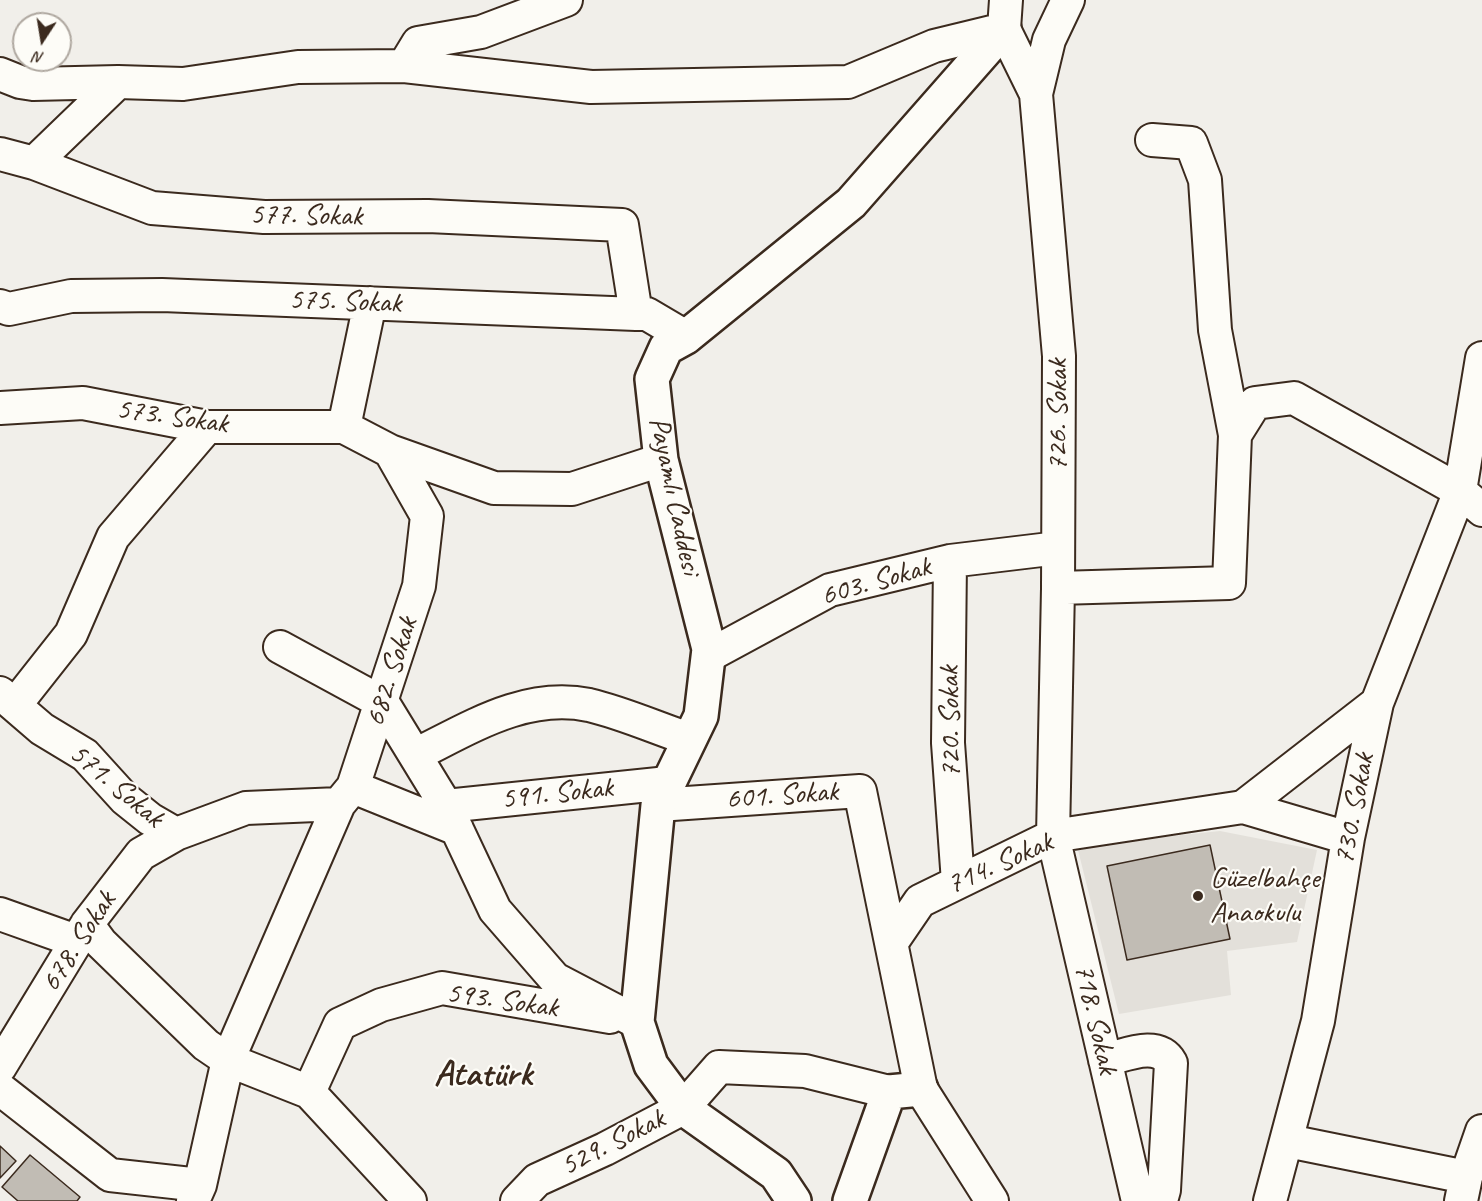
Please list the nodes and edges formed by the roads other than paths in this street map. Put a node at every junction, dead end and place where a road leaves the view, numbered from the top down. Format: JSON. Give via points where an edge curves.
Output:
{"nodes":[{"id":1,"x":566,"y":0,"type":"edge"},
{"id":2,"x":1068,"y":0,"type":"edge"},
{"id":3,"x":1005,"y":15,"type":"edge"},
{"id":4,"x":404,"y":66,"type":"junction"},
{"id":5,"x":0,"y":74,"type":"edge"},
{"id":6,"x":118,"y":82,"type":"junction"},
{"id":7,"x":1036,"y":94,"type":"junction"},
{"id":8,"x":1152,"y":140,"type":"dead end"},
{"id":9,"x":0,"y":154,"type":"edge"},
{"id":10,"x":34,"y":163,"type":"junction"},
{"id":11,"x":370,"y":303,"type":"junction"},
{"id":12,"x":0,"y":306,"type":"edge"},
{"id":13,"x":636,"y":314,"type":"junction"},
{"id":14,"x":686,"y":337,"type":"junction"},
{"id":15,"x":1482,"y":358,"type":"edge"},
{"id":16,"x":0,"y":408,"type":"edge"},
{"id":17,"x":207,"y":427,"type":"junction"},
{"id":18,"x":344,"y":427,"type":"junction"},
{"id":19,"x":1235,"y":435,"type":"junction"},
{"id":20,"x":390,"y":452,"type":"junction"},
{"id":21,"x":661,"y":460,"type":"junction"},
{"id":22,"x":1471,"y":501,"type":"edge"},
{"id":23,"x":1058,"y":548,"type":"junction"},
{"id":24,"x":950,"y":561,"type":"junction"},
{"id":25,"x":1058,"y":588,"type":"junction"},
{"id":26,"x":280,"y":646,"type":"dead end"},
{"id":27,"x":708,"y":656,"type":"junction"},
{"id":28,"x":8,"y":699,"type":"edge"},
{"id":29,"x":383,"y":703,"type":"junction"},
{"id":30,"x":1377,"y":703,"type":"junction"},
{"id":31,"x":689,"y":739,"type":"junction"},
{"id":32,"x":415,"y":755,"type":"junction"},
{"id":33,"x":663,"y":794,"type":"junction"},
{"id":34,"x":346,"y":796,"type":"junction"},
{"id":35,"x":1243,"y":807,"type":"junction"},
{"id":36,"x":451,"y":818,"type":"junction"},
{"id":37,"x":176,"y":834,"type":"junction"},
{"id":38,"x":1053,"y":837,"type":"junction"},
{"id":39,"x":1348,"y":838,"type":"junction"},
{"id":40,"x":958,"y":882,"type":"junction"},
{"id":41,"x":0,"y":914,"type":"edge"},
{"id":42,"x":82,"y":933,"type":"junction"},
{"id":43,"x":891,"y":942,"type":"junction"},
{"id":44,"x":637,"y":1022,"type":"junction"},
{"id":45,"x":230,"y":1056,"type":"junction"},
{"id":46,"x":1105,"y":1060,"type":"junction"},
{"id":47,"x":0,"y":1067,"type":"edge"},
{"id":48,"x":0,"y":1089,"type":"edge"},
{"id":49,"x":921,"y":1089,"type":"junction"},
{"id":50,"x":309,"y":1092,"type":"junction"},
{"id":51,"x":889,"y":1092,"type":"junction"},
{"id":52,"x":683,"y":1108,"type":"junction"},
{"id":53,"x":1482,"y":1131,"type":"edge"},
{"id":54,"x":1288,"y":1141,"type":"junction"},
{"id":55,"x":1464,"y":1189,"type":"edge"},
{"id":56,"x":197,"y":1193,"type":"edge"},
{"id":57,"x":410,"y":1201,"type":"edge"},
{"id":58,"x":517,"y":1201,"type":"edge"},
{"id":59,"x":794,"y":1201,"type":"edge"},
{"id":60,"x":850,"y":1201,"type":"edge"},
{"id":61,"x":992,"y":1201,"type":"edge"},
{"id":62,"x":1138,"y":1201,"type":"edge"},
{"id":63,"x":1161,"y":1201,"type":"edge"},
{"id":64,"x":1270,"y":1201,"type":"edge"}],
"edges":[{"from":1,"to":4,"type":"street","via":[[481,32],[418,43]]},
{"from":2,"to":7,"type":"street","name":"726. Sokak","via":[[1048,40]]},
{"from":3,"to":4,"type":"street","via":[[849,82],[591,87]]},
{"from":3,"to":7,"type":"street"},
{"from":3,"to":14,"type":"main road","name":"Payamlı Caddesi","via":[[851,203]]},
{"from":4,"to":6,"type":"street","via":[[298,67],[183,84]]},
{"from":5,"to":6,"type":"street","via":[[33,84]]},
{"from":6,"to":10,"type":"street"},
{"from":7,"to":23,"type":"street","name":"726. Sokak","via":[[1059,356]]},
{"from":8,"to":19,"type":"street","via":[[1191,143],[1205,180],[1215,330]]},
{"from":9,"to":10,"type":"street","name":"577. Sokak"},
{"from":10,"to":13,"type":"street","name":"577. Sokak","via":[[152,208],[264,217],[428,216],[622,225]]},
{"from":11,"to":12,"type":"street","name":"575. Sokak","via":[[71,296],[9,309]]},
{"from":11,"to":13,"type":"street","name":"575. Sokak"},
{"from":11,"to":18,"type":"street"},
{"from":13,"to":14,"type":"street","name":"575. Sokak","via":[[647,314]]},
{"from":14,"to":21,"type":"main road","name":"Payamlı Caddesi","via":[[666,348],[652,379]]},
{"from":15,"to":22,"type":"street","name":"730. Sokak"},
{"from":16,"to":17,"type":"street","name":"573. Sokak","via":[[82,403]]},
{"from":17,"to":18,"type":"street","name":"573. Sokak"},
{"from":17,"to":28,"type":"street","via":[[113,537],[71,634]]},
{"from":18,"to":20,"type":"street"},
{"from":19,"to":22,"type":"street","via":[[1255,403],[1294,398]]},
{"from":19,"to":25,"type":"street","via":[[1228,582]]},
{"from":20,"to":21,"type":"street","via":[[494,488],[572,489]]},
{"from":20,"to":29,"type":"street","name":"682. Sokak","via":[[427,516],[419,586]]},
{"from":21,"to":27,"type":"main road","name":"Payamlı Caddesi"},
{"from":22,"to":30,"type":"street","name":"730. Sokak"},
{"from":23,"to":24,"type":"street","name":"603. Sokak"},
{"from":23,"to":25,"type":"street","name":"726. Sokak"},
{"from":24,"to":27,"type":"street","name":"603. Sokak","via":[[830,590]]},
{"from":24,"to":40,"type":"street","name":"720. Sokak","via":[[948,743]]},
{"from":25,"to":38,"type":"street","name":"726. Sokak"},
{"from":26,"to":29,"type":"street"},
{"from":27,"to":31,"type":"main road","name":"Payamlı Caddesi","via":[[701,716]]},
{"from":28,"to":37,"type":"street","name":"571. Sokak","via":[[42,729],[85,755],[125,799]]},
{"from":29,"to":32,"type":"street"},
{"from":29,"to":34,"type":"street","name":"682. Sokak"},
{"from":30,"to":35,"type":"street","name":"714. Sokak"},
{"from":30,"to":39,"type":"street","name":"730. Sokak"},
{"from":31,"to":32,"type":"street","via":[[591,706],[559,702],[495,715]]},
{"from":31,"to":33,"type":"main road","name":"Payamlı Caddesi"},
{"from":32,"to":36,"type":"street"},
{"from":33,"to":36,"type":"street","name":"591. Sokak"},
{"from":33,"to":43,"type":"street","name":"601. Sokak","via":[[860,790]]},
{"from":33,"to":44,"type":"main road","name":"Payamlı Caddesi"},
{"from":34,"to":36,"type":"street"},
{"from":34,"to":37,"type":"street","name":"678. Sokak","via":[[246,808]]},
{"from":34,"to":45,"type":"street","name":"682. Sokak"},
{"from":35,"to":38,"type":"street","name":"714. Sokak"},
{"from":35,"to":39,"type":"street"},
{"from":36,"to":44,"type":"street","via":[[495,910],[555,979]]},
{"from":37,"to":42,"type":"street","name":"678. Sokak","via":[[141,854]]},
{"from":38,"to":40,"type":"street","name":"714. Sokak"},
{"from":38,"to":46,"type":"street","name":"718. Sokak"},
{"from":39,"to":54,"type":"street","name":"730. Sokak","via":[[1318,1021]]},
{"from":40,"to":43,"type":"street","name":"714. Sokak","via":[[920,901]]},
{"from":41,"to":42,"type":"street"},
{"from":42,"to":45,"type":"street","via":[[101,942],[198,1037]]},
{"from":42,"to":47,"type":"street","name":"678. Sokak"},
{"from":43,"to":49,"type":"street"},
{"from":44,"to":50,"type":"street","name":"593. Sokak","via":[[442,988],[381,1005],[340,1024]]},
{"from":44,"to":52,"type":"main road","via":[[651,1065]]},
{"from":45,"to":50,"type":"street"},
{"from":45,"to":56,"type":"street","name":"682. Sokak"},
{"from":46,"to":62,"type":"street","name":"718. Sokak"},
{"from":46,"to":63,"type":"street","via":[[1149,1050],[1164,1054],[1172,1063]]},
{"from":48,"to":56,"type":"street","via":[[110,1175]]},
{"from":49,"to":51,"type":"main road"},
{"from":49,"to":61,"type":"street"},
{"from":50,"to":57,"type":"street"},
{"from":51,"to":52,"type":"street","via":[[805,1071],[719,1067]]},
{"from":51,"to":60,"type":"main road"},
{"from":52,"to":58,"type":"street","name":"529. Sokak","via":[[537,1180]]},
{"from":52,"to":59,"type":"main road","via":[[776,1174]]},
{"from":53,"to":55,"type":"street"},
{"from":54,"to":55,"type":"street"},
{"from":54,"to":64,"type":"street","name":"730. Sokak"}]}
